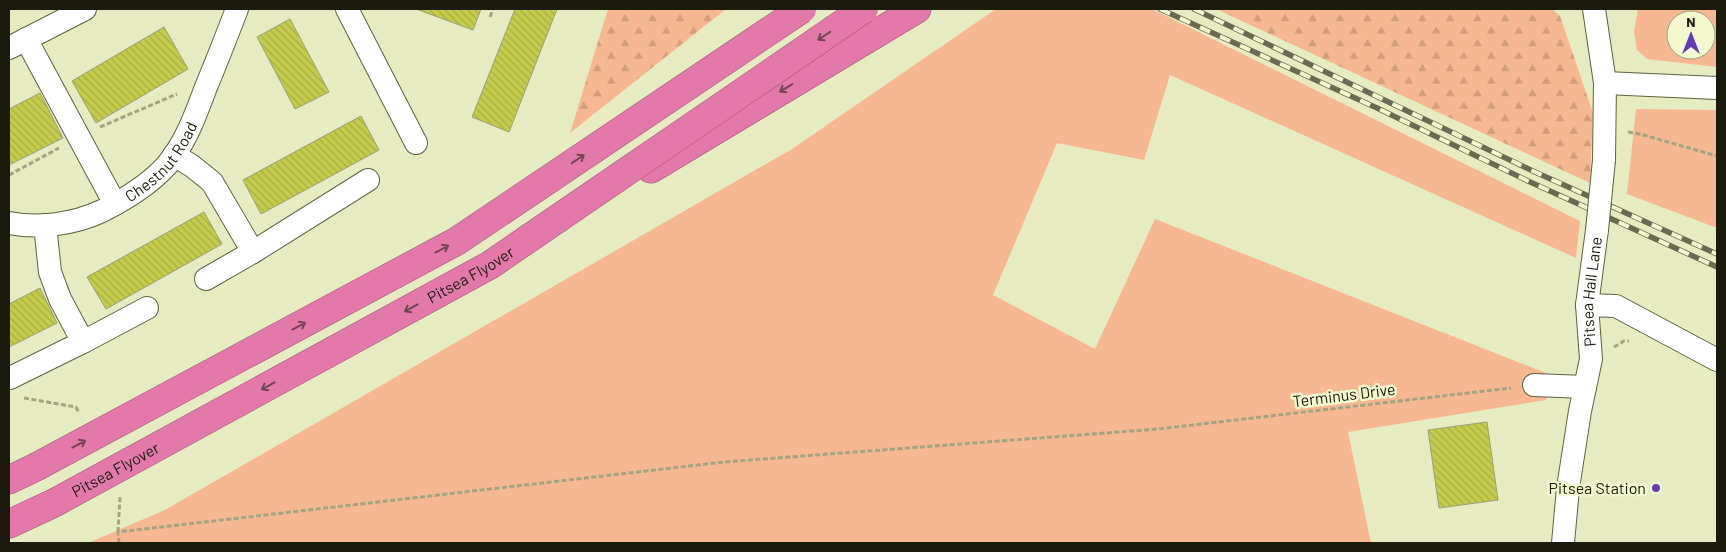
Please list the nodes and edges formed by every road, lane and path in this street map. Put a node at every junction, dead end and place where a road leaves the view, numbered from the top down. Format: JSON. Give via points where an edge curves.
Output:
{"nodes":[{"id":1,"x":86,"y":9,"type":"edge"},
{"id":2,"x":237,"y":9,"type":"edge"},
{"id":3,"x":347,"y":9,"type":"edge"},
{"id":4,"x":493,"y":9,"type":"edge"},
{"id":5,"x":781,"y":9,"type":"edge"},
{"id":6,"x":802,"y":9,"type":"edge"},
{"id":7,"x":864,"y":9,"type":"edge"},
{"id":8,"x":918,"y":9,"type":"edge"},
{"id":9,"x":1594,"y":9,"type":"edge"},
{"id":10,"x":490,"y":17,"type":"dead end"},
{"id":11,"x":17,"y":44,"type":"edge"},
{"id":12,"x":719,"y":64,"type":"junction"},
{"id":13,"x":1605,"y":84,"type":"junction"},
{"id":14,"x":1717,"y":88,"type":"edge"},
{"id":15,"x":184,"y":92,"type":"dead end"},
{"id":16,"x":1605,"y":131,"type":"junction"},
{"id":17,"x":79,"y":137,"type":"junction"},
{"id":18,"x":416,"y":143,"type":"dead end"},
{"id":19,"x":174,"y":155,"type":"junction"},
{"id":20,"x":1717,"y":156,"type":"edge"},
{"id":21,"x":9,"y":175,"type":"edge"},
{"id":22,"x":368,"y":180,"type":"dead end"},
{"id":23,"x":115,"y":204,"type":"junction"},
{"id":24,"x":9,"y":223,"type":"edge"},
{"id":25,"x":45,"y":225,"type":"junction"},
{"id":26,"x":253,"y":252,"type":"junction"},
{"id":27,"x":490,"y":265,"type":"junction"},
{"id":28,"x":206,"y":279,"type":"dead end"},
{"id":29,"x":1587,"y":305,"type":"junction"},
{"id":30,"x":147,"y":308,"type":"dead end"},
{"id":31,"x":1634,"y":340,"type":"dead end"},
{"id":32,"x":83,"y":342,"type":"junction"},
{"id":33,"x":1611,"y":350,"type":"dead end"},
{"id":34,"x":1717,"y":360,"type":"edge"},
{"id":35,"x":1534,"y":385,"type":"joint"},
{"id":36,"x":14,"y":387,"type":"edge"},
{"id":37,"x":1585,"y":387,"type":"junction"},
{"id":38,"x":76,"y":408,"type":"dead end"},
{"id":39,"x":9,"y":480,"type":"edge"},
{"id":40,"x":120,"y":498,"type":"dead end"},
{"id":41,"x":9,"y":524,"type":"edge"},
{"id":42,"x":118,"y":532,"type":"junction"},
{"id":43,"x":119,"y":543,"type":"edge"},
{"id":44,"x":1563,"y":543,"type":"edge"}],
"edges":[{"from":1,"to":11,"type":"street"},
{"from":2,"to":19,"type":"street","name":"Chestnut Road","via":[[191,127]]},
{"from":3,"to":18,"type":"street"},
{"from":4,"to":10,"type":"path"},
{"from":5,"to":12,"type":"highway","bridge":true},
{"from":6,"to":12,"type":"highway","bridge":true},
{"from":7,"to":27,"type":"highway","name":"Pitsea Flyover","one_way":true,"bridge":true},
{"from":8,"to":27,"type":"highway","one_way":true,"bridge":true},
{"from":9,"to":13,"type":"street","name":"Pitsea Hall Lane"},
{"from":11,"to":17,"type":"street"},
{"from":39,"to":12,"type":"highway","one_way":true,"bridge":true,"via":[[457,241]]},
{"from":13,"to":14,"type":"street"},
{"from":13,"to":16,"type":"street","name":"Pitsea Hall Lane"},
{"from":15,"to":17,"type":"path"},
{"from":16,"to":20,"type":"path","via":[[1640,134]]},
{"from":16,"to":29,"type":"street","name":"Pitsea Hall Lane","bridge":true},
{"from":17,"to":21,"type":"path"},
{"from":17,"to":23,"type":"street"},
{"from":19,"to":23,"type":"street","name":"Chestnut Road","via":[[155,177]]},
{"from":19,"to":26,"type":"street","via":[[212,182]]},
{"from":22,"to":26,"type":"street"},
{"from":23,"to":25,"type":"street","name":"Chestnut Road","via":[[93,215]]},
{"from":24,"to":25,"type":"street","name":"Chestnut Road"},
{"from":25,"to":32,"type":"street","via":[[50,272]]},
{"from":26,"to":28,"type":"street"},
{"from":27,"to":41,"type":"highway","name":"Pitsea Flyover","one_way":true,"bridge":true,"via":[[54,503]]},
{"from":29,"to":34,"type":"street","via":[[1616,306]]},
{"from":29,"to":37,"type":"street","name":"Pitsea Hall Lane","via":[[1591,359]]},
{"from":30,"to":32,"type":"street"},
{"from":31,"to":33,"type":"path","via":[[1624,341]]},
{"from":32,"to":36,"type":"street"},
{"from":35,"to":37,"type":"street"},
{"from":35,"to":42,"type":"path","name":"Terminus Drive","via":[[1158,429],[724,462]]},
{"from":36,"to":38,"type":"path"},
{"from":37,"to":44,"type":"street","name":"Pitsea Hall Lane","via":[[1568,488]]},
{"from":40,"to":42,"type":"path"},
{"from":42,"to":43,"type":"path"}]}
